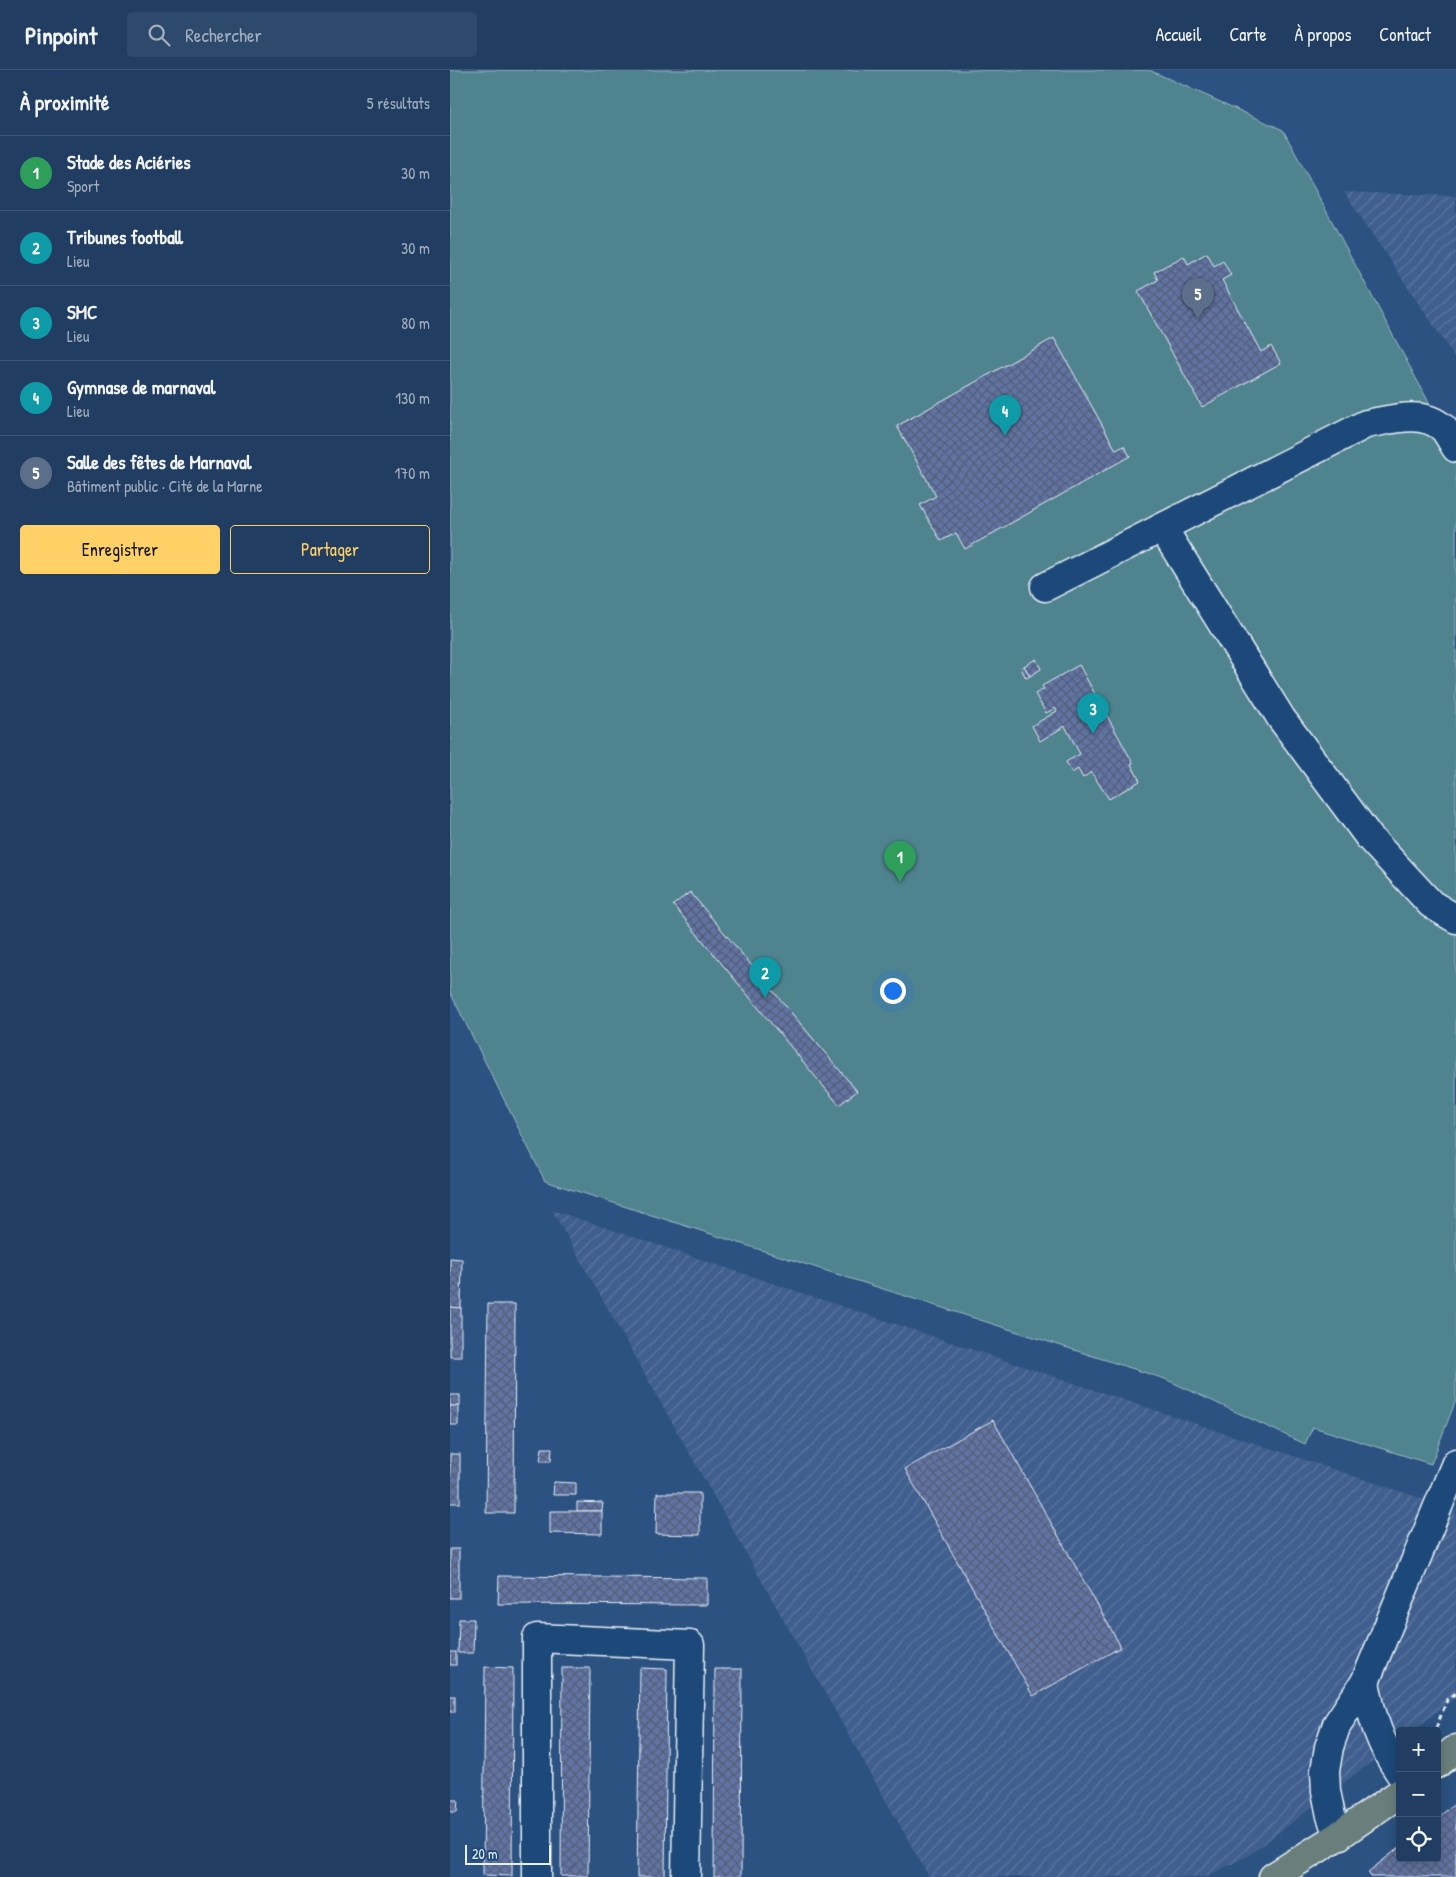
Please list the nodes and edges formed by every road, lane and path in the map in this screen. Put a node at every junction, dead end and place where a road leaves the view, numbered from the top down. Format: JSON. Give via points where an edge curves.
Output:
{"nodes":[{"id":1,"x":1456,"y":448,"type":"edge"},
{"id":2,"x":1162,"y":527,"type":"junction"},
{"id":3,"x":1045,"y":586,"type":"dead end"},
{"id":4,"x":1456,"y":919,"type":"edge"},
{"id":5,"x":1456,"y":1463,"type":"edge"},
{"id":6,"x":1365,"y":1682,"type":"junction"},
{"id":7,"x":1456,"y":1693,"type":"edge"},
{"id":8,"x":1437,"y":1727,"type":"edge"},
{"id":9,"x":1456,"y":1750,"type":"edge"},
{"id":10,"x":1441,"y":1761,"type":"edge"},
{"id":11,"x":1399,"y":1772,"type":"edge"},
{"id":12,"x":1396,"y":1796,"type":"edge"},
{"id":13,"x":1338,"y":1836,"type":"junction"},
{"id":14,"x":1288,"y":1873,"type":"edge"},
{"id":15,"x":537,"y":1877,"type":"edge"},
{"id":16,"x":686,"y":1877,"type":"edge"}],
"edges":[{"from":1,"to":2,"type":"street","via":[[1443,428],[1425,418],[1407,417],[1366,424]]},
{"from":2,"to":3,"type":"street"},
{"from":2,"to":4,"type":"street","via":[[1280,718],[1369,837],[1430,904]]},
{"from":5,"to":6,"type":"street"},
{"from":6,"to":11,"type":"street","via":[[1379,1737]]},
{"from":6,"to":13,"type":"street","via":[[1337,1724],[1329,1747],[1326,1791]]},
{"from":7,"to":8,"type":"path","via":[[1447,1700]]},
{"from":9,"to":10,"type":"main road"},
{"from":12,"to":13,"type":"main road"},
{"from":13,"to":14,"type":"main road"},
{"from":15,"to":16,"type":"street","via":[[537,1638],[690,1645]]}]}
